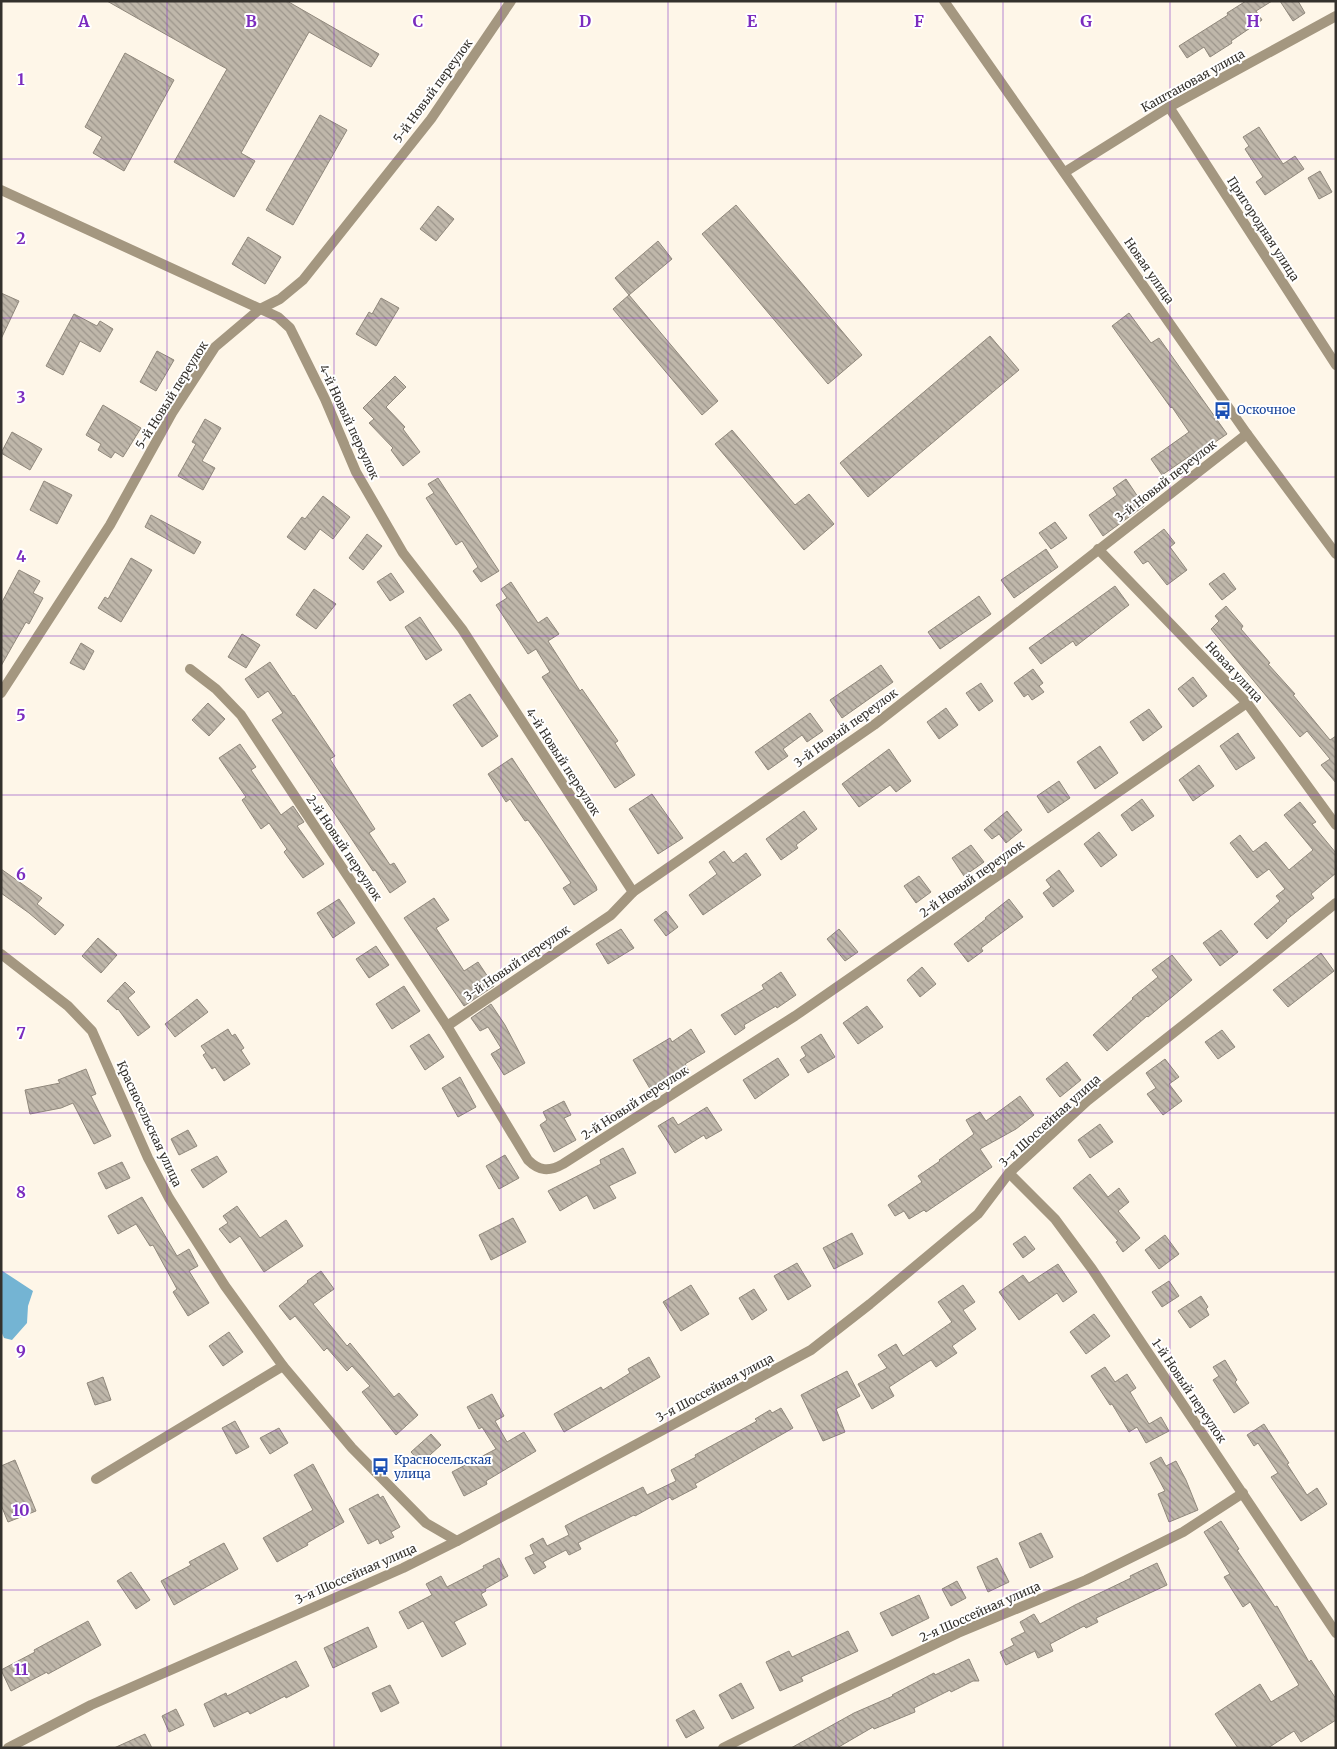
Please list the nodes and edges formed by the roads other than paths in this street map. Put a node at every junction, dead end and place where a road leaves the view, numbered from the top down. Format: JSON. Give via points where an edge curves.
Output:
{"nodes":[{"id":1,"x":511,"y":1,"type":"edge"},
{"id":2,"x":944,"y":1,"type":"edge"},
{"id":3,"x":1336,"y":16,"type":"edge"},
{"id":4,"x":1169,"y":107,"type":"junction"},
{"id":5,"x":1066,"y":172,"type":"junction"},
{"id":6,"x":1,"y":190,"type":"edge"},
{"id":7,"x":260,"y":309,"type":"junction"},
{"id":8,"x":1336,"y":365,"type":"edge"},
{"id":9,"x":1247,"y":434,"type":"junction"},
{"id":10,"x":1098,"y":549,"type":"junction"},
{"id":11,"x":1336,"y":554,"type":"edge"},
{"id":12,"x":190,"y":669,"type":"dead end"},
{"id":13,"x":1,"y":693,"type":"edge"},
{"id":14,"x":1247,"y":702,"type":"junction"},
{"id":15,"x":1336,"y":824,"type":"edge"},
{"id":16,"x":633,"y":892,"type":"junction"},
{"id":17,"x":1336,"y":903,"type":"edge"},
{"id":18,"x":1,"y":954,"type":"edge"},
{"id":19,"x":447,"y":1026,"type":"junction"},
{"id":20,"x":1010,"y":1172,"type":"junction"},
{"id":21,"x":283,"y":1366,"type":"junction"},
{"id":22,"x":96,"y":1479,"type":"dead end"},
{"id":23,"x":1243,"y":1493,"type":"junction"},
{"id":24,"x":457,"y":1541,"type":"junction"},
{"id":25,"x":1336,"y":1634,"type":"edge"},
{"id":26,"x":8,"y":1748,"type":"edge"},
{"id":27,"x":723,"y":1748,"type":"edge"}],
"edges":[{"from":1,"to":7,"type":"street","name":"5-й Новый переулок","via":[[431,119],[303,280],[280,299]]},
{"from":2,"to":5,"type":"street","name":"Новая улица"},
{"from":3,"to":4,"type":"street","name":"Каштановая улица"},
{"from":4,"to":5,"type":"street","name":"Каштановая улица"},
{"from":4,"to":8,"type":"street","name":"Пригородная улица"},
{"from":5,"to":9,"type":"street","name":"Новая улица"},
{"from":6,"to":7,"type":"street","name":"4-й Новый переулок"},
{"from":7,"to":13,"type":"street","name":"5-й Новый переулок","via":[[215,346],[172,413],[110,525]]},
{"from":7,"to":16,"type":"street","name":"4-й Новый переулок","via":[[278,317],[290,328],[356,472],[403,553],[462,629]]},
{"from":9,"to":10,"type":"street","name":"3-й Новый переулок"},
{"from":9,"to":11,"type":"street","name":"Новая улица"},
{"from":10,"to":14,"type":"street","name":"Новая улица"},
{"from":10,"to":16,"type":"street","name":"3-й Новый переулок","via":[[874,724]]},
{"from":12,"to":19,"type":"street","name":"2-й Новый переулок","via":[[216,689],[241,715]]},
{"from":14,"to":15,"type":"street","name":"Новая улица"},
{"from":14,"to":19,"type":"street","name":"2-й Новый переулок","via":[[795,1016],[554,1169],[536,1167],[528,1160]]},
{"from":16,"to":19,"type":"street","name":"3-й Новый переулок","via":[[611,915]]},
{"from":17,"to":20,"type":"street","name":"3-я Шоссейная улица","via":[[1087,1101]]},
{"from":18,"to":21,"type":"street","name":"Красносельская улица","via":[[68,1006],[92,1031],[169,1198],[225,1286]]},
{"from":20,"to":23,"type":"street","name":"1-й Новый переулок","via":[[1055,1220],[1092,1269]]},
{"from":20,"to":24,"type":"street","name":"3-я Шоссейная улица","via":[[978,1214],[811,1350]]},
{"from":21,"to":22,"type":"street"},
{"from":21,"to":24,"type":"street","name":"Красносельская улица","via":[[352,1448],[426,1523]]},
{"from":23,"to":25,"type":"street","name":"1-й Новый переулок"},
{"from":23,"to":27,"type":"street","name":"2-я Шоссейная улица","via":[[1183,1532],[1086,1580],[958,1633]]},
{"from":24,"to":26,"type":"street","name":"3-я Шоссейная улица","via":[[403,1568],[91,1705]]}]}
